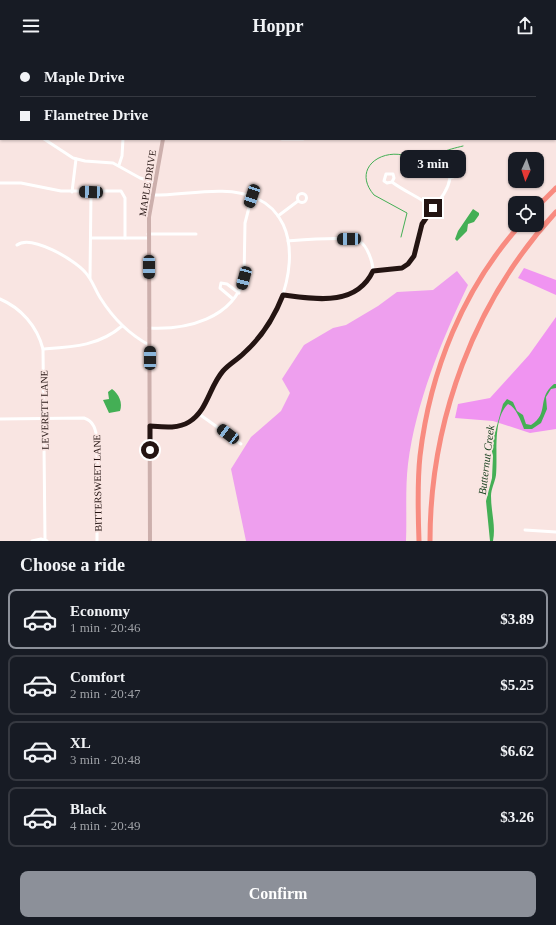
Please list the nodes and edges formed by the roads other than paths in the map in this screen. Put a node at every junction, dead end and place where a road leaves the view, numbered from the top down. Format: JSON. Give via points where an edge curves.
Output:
{"nodes":[{"id":1,"x":46,"y":140,"type":"edge"},
{"id":2,"x":123,"y":140,"type":"edge"},
{"id":3,"x":163,"y":140,"type":"edge"},
{"id":4,"x":76,"y":159,"type":"junction"},
{"id":5,"x":119,"y":165,"type":"junction"},
{"id":6,"x":450,"y":178,"type":"dead end"},
{"id":7,"x":154,"y":182,"type":"junction"},
{"id":8,"x":392,"y":182,"type":"dead end"},
{"id":9,"x":0,"y":183,"type":"edge"},
{"id":10,"x":556,"y":188,"type":"edge"},
{"id":11,"x":72,"y":192,"type":"junction"},
{"id":12,"x":91,"y":192,"type":"junction"},
{"id":13,"x":151,"y":195,"type":"junction"},
{"id":14,"x":252,"y":196,"type":"junction"},
{"id":15,"x":544,"y":200,"type":"edge"},
{"id":16,"x":298,"y":201,"type":"dead end"},
{"id":17,"x":433,"y":208,"type":"junction"},
{"id":18,"x":556,"y":212,"type":"edge"},
{"id":19,"x":278,"y":216,"type":"junction"},
{"id":20,"x":514,"y":232,"type":"edge"},
{"id":21,"x":196,"y":234,"type":"dead end"},
{"id":22,"x":148,"y":236,"type":"junction"},
{"id":23,"x":91,"y":238,"type":"junction"},
{"id":24,"x":125,"y":238,"type":"junction"},
{"id":25,"x":288,"y":241,"type":"junction"},
{"id":26,"x":18,"y":245,"type":"dead end"},
{"id":27,"x":373,"y":271,"type":"junction"},
{"id":28,"x":90,"y":278,"type":"junction"},
{"id":29,"x":238,"y":293,"type":"junction"},
{"id":30,"x":283,"y":295,"type":"junction"},
{"id":31,"x":0,"y":299,"type":"edge"},
{"id":32,"x":233,"y":299,"type":"junction"},
{"id":33,"x":122,"y":326,"type":"junction"},
{"id":34,"x":149,"y":328,"type":"junction"},
{"id":35,"x":149,"y":345,"type":"junction"},
{"id":36,"x":43,"y":349,"type":"junction"},
{"id":37,"x":199,"y":414,"type":"junction"},
{"id":38,"x":45,"y":418,"type":"junction"},
{"id":39,"x":0,"y":419,"type":"edge"},
{"id":40,"x":150,"y":426,"type":"junction"},
{"id":41,"x":241,"y":444,"type":"dead end"},
{"id":42,"x":525,"y":530,"type":"dead end"},
{"id":43,"x":556,"y":532,"type":"edge"},
{"id":44,"x":32,"y":541,"type":"edge"},
{"id":45,"x":46,"y":541,"type":"edge"},
{"id":46,"x":98,"y":541,"type":"edge"},
{"id":47,"x":150,"y":541,"type":"edge"},
{"id":48,"x":419,"y":541,"type":"edge"},
{"id":49,"x":430,"y":541,"type":"edge"}],
"edges":[{"from":1,"to":4,"type":"street"},
{"from":2,"to":5,"type":"street"},
{"from":3,"to":7,"type":"street","name":"MAPLE DRIVE"},
{"from":4,"to":5,"type":"street"},
{"from":4,"to":11,"type":"street"},
{"from":5,"to":7,"type":"street","via":[[140,178]]},
{"from":6,"to":17,"type":"street","via":[[449,187]]},
{"from":7,"to":13,"type":"street","name":"MAPLE DRIVE"},
{"from":8,"to":17,"type":"street"},
{"from":9,"to":11,"type":"street","via":[[21,183]]},
{"from":10,"to":15,"type":"highway"},
{"from":11,"to":12,"type":"street"},
{"from":12,"to":23,"type":"street"},
{"from":12,"to":24,"type":"street","via":[[121,191],[124,194]]},
{"from":13,"to":14,"type":"street","via":[[234,192]]},
{"from":13,"to":22,"type":"street","name":"MAPLE DRIVE"},
{"from":14,"to":19,"type":"street","via":[[267,204]]},
{"from":14,"to":29,"type":"street","via":[[245,223],[244,278]]},
{"from":16,"to":19,"type":"street"},
{"from":17,"to":27,"type":"street","via":[[422,224],[414,256],[408,264],[402,268]]},
{"from":18,"to":49,"type":"highway","via":[[527,247],[504,281],[485,314],[460,369],[438,444],[430,506]]},
{"from":19,"to":25,"type":"street"},
{"from":20,"to":48,"type":"highway","via":[[474,289],[455,326],[440,364],[427,412],[420,457]]},
{"from":21,"to":22,"type":"street"},
{"from":22,"to":24,"type":"street"},
{"from":22,"to":34,"type":"street","name":"MAPLE DRIVE"},
{"from":23,"to":24,"type":"street"},
{"from":23,"to":28,"type":"street"},
{"from":25,"to":27,"type":"street","via":[[359,241],[366,249]]},
{"from":25,"to":30,"type":"street","via":[[288,276]]},
{"from":26,"to":28,"type":"street","via":[[24,241],[43,246],[82,268]]},
{"from":27,"to":30,"type":"street","via":[[355,292],[343,298]]},
{"from":28,"to":33,"type":"street","via":[[101,299]]},
{"from":29,"to":32,"type":"street"},
{"from":29,"to":32,"type":"street","via":[[227,284],[221,283],[220,288]]},
{"from":30,"to":37,"type":"street","via":[[262,335],[222,372]]},
{"from":31,"to":36,"type":"street","name":"LEVERETT LANE","via":[[16,307],[27,318]]},
{"from":32,"to":34,"type":"street","via":[[198,324],[177,329]]},
{"from":33,"to":35,"type":"street"},
{"from":33,"to":36,"type":"street","via":[[94,343],[69,348]]},
{"from":34,"to":35,"type":"street","name":"MAPLE DRIVE"},
{"from":35,"to":40,"type":"street","name":"MAPLE DRIVE"},
{"from":36,"to":38,"type":"street","name":"LEVERETT LANE"},
{"from":37,"to":40,"type":"street","via":[[184,425]]},
{"from":37,"to":41,"type":"street"},
{"from":38,"to":39,"type":"street"},
{"from":38,"to":45,"type":"street","name":"LEVERETT LANE"},
{"from":38,"to":46,"type":"street","name":"BITTERSWEET LANE","via":[[84,418],[94,425],[97,440]]},
{"from":40,"to":47,"type":"street","name":"MAPLE DRIVE"},
{"from":42,"to":43,"type":"street"},
{"from":44,"to":45,"type":"street"}]}
